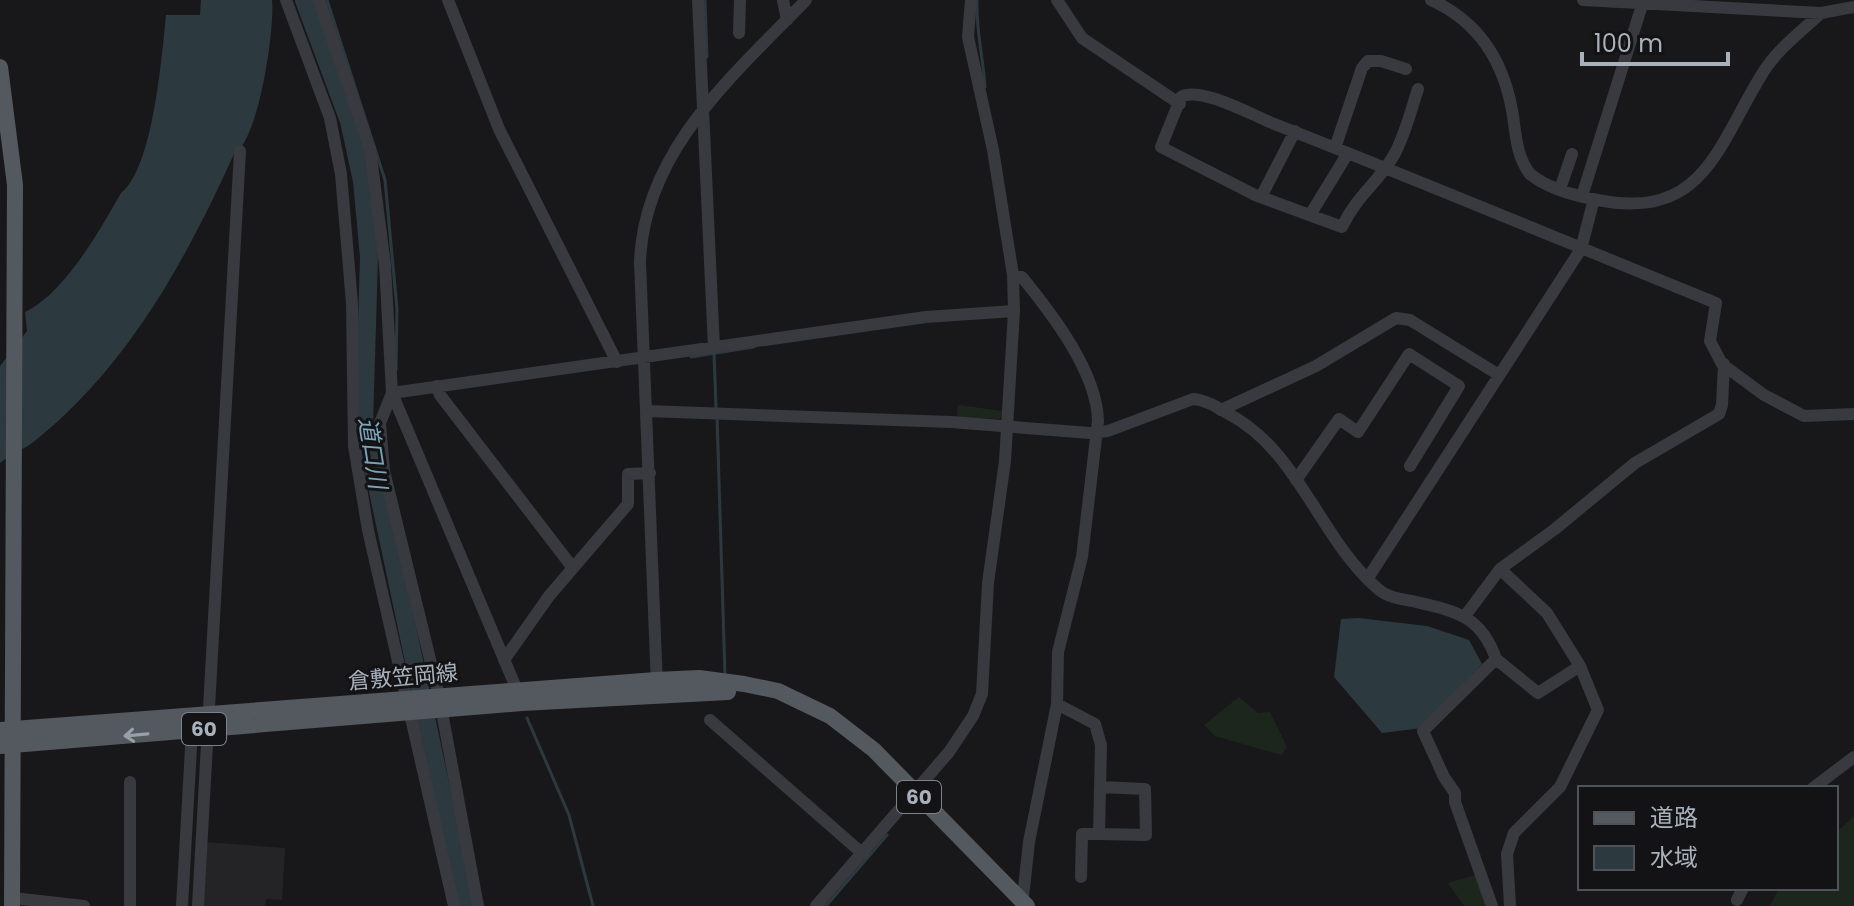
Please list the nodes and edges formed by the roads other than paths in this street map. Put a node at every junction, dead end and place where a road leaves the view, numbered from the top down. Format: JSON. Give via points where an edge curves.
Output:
{"nodes":[{"id":1,"x":286,"y":0,"type":"edge"},
{"id":2,"x":319,"y":0,"type":"edge"},
{"id":3,"x":448,"y":0,"type":"edge"},
{"id":4,"x":698,"y":0,"type":"edge"},
{"id":5,"x":740,"y":0,"type":"edge"},
{"id":6,"x":783,"y":0,"type":"edge"},
{"id":7,"x":806,"y":0,"type":"edge"},
{"id":8,"x":971,"y":0,"type":"edge"},
{"id":9,"x":1057,"y":0,"type":"edge"},
{"id":10,"x":1431,"y":0,"type":"edge"},
{"id":11,"x":1583,"y":0,"type":"edge"},
{"id":12,"x":1643,"y":2,"type":"junction"},
{"id":13,"x":1687,"y":2,"type":"edge"},
{"id":14,"x":1748,"y":4,"type":"edge"},
{"id":15,"x":1854,"y":7,"type":"edge"},
{"id":16,"x":1821,"y":13,"type":"junction"},
{"id":17,"x":787,"y":20,"type":"junction"},
{"id":18,"x":739,"y":33,"type":"dead end"},
{"id":19,"x":0,"y":67,"type":"edge"},
{"id":20,"x":1406,"y":69,"type":"dead end"},
{"id":21,"x":1418,"y":89,"type":"dead end"},
{"id":22,"x":1180,"y":104,"type":"junction"},
{"id":23,"x":702,"y":111,"type":"junction"},
{"id":24,"x":1295,"y":131,"type":"junction"},
{"id":25,"x":1342,"y":150,"type":"junction"},
{"id":26,"x":240,"y":151,"type":"dead end"},
{"id":27,"x":1572,"y":154,"type":"dead end"},
{"id":28,"x":1386,"y":167,"type":"junction"},
{"id":29,"x":1560,"y":189,"type":"junction"},
{"id":30,"x":1261,"y":197,"type":"junction"},
{"id":31,"x":1588,"y":197,"type":"junction"},
{"id":32,"x":1310,"y":215,"type":"junction"},
{"id":33,"x":1581,"y":249,"type":"junction"},
{"id":34,"x":1016,"y":275,"type":"junction"},
{"id":35,"x":1014,"y":311,"type":"junction"},
{"id":36,"x":714,"y":348,"type":"junction"},
{"id":37,"x":644,"y":358,"type":"junction"},
{"id":38,"x":620,"y":361,"type":"junction"},
{"id":39,"x":1724,"y":364,"type":"junction"},
{"id":40,"x":1499,"y":375,"type":"junction"},
{"id":41,"x":438,"y":389,"type":"junction"},
{"id":42,"x":395,"y":393,"type":"junction"},
{"id":43,"x":1221,"y":410,"type":"junction"},
{"id":44,"x":647,"y":411,"type":"junction"},
{"id":45,"x":1854,"y":414,"type":"edge"},
{"id":46,"x":1009,"y":425,"type":"junction"},
{"id":47,"x":1097,"y":432,"type":"junction"},
{"id":48,"x":1410,"y":466,"type":"dead end"},
{"id":49,"x":650,"y":473,"type":"junction"},
{"id":50,"x":1296,"y":480,"type":"junction"},
{"id":51,"x":1500,"y":569,"type":"junction"},
{"id":52,"x":571,"y":570,"type":"junction"},
{"id":53,"x":7,"y":574,"type":"edge"},
{"id":54,"x":1368,"y":578,"type":"junction"},
{"id":55,"x":1465,"y":616,"type":"junction"},
{"id":56,"x":1496,"y":659,"type":"junction"},
{"id":57,"x":506,"y":663,"type":"junction"},
{"id":58,"x":1580,"y":666,"type":"junction"},
{"id":59,"x":656,"y":686,"type":"junction"},
{"id":60,"x":517,"y":690,"type":"junction"},
{"id":61,"x":440,"y":703,"type":"junction"},
{"id":62,"x":1057,"y":704,"type":"junction"},
{"id":63,"x":409,"y":706,"type":"junction"},
{"id":64,"x":710,"y":720,"type":"dead end"},
{"id":65,"x":203,"y":724,"type":"junction"},
{"id":66,"x":7,"y":729,"type":"edge"},
{"id":67,"x":6,"y":746,"type":"edge"},
{"id":68,"x":1854,"y":757,"type":"edge"},
{"id":69,"x":130,"y":782,"type":"dead end"},
{"id":70,"x":1816,"y":786,"type":"edge"},
{"id":71,"x":1100,"y":787,"type":"junction"},
{"id":72,"x":915,"y":792,"type":"junction"},
{"id":73,"x":1099,"y":834,"type":"junction"},
{"id":74,"x":863,"y":854,"type":"junction"},
{"id":75,"x":1081,"y":877,"type":"dead end"},
{"id":76,"x":12,"y":902,"type":"edge"},
{"id":77,"x":1024,"y":905,"type":"edge"},
{"id":78,"x":84,"y":906,"type":"edge"},
{"id":79,"x":130,"y":906,"type":"edge"},
{"id":80,"x":182,"y":906,"type":"edge"},
{"id":81,"x":198,"y":906,"type":"edge"},
{"id":82,"x":454,"y":906,"type":"edge"},
{"id":83,"x":478,"y":906,"type":"edge"},
{"id":84,"x":816,"y":906,"type":"edge"},
{"id":85,"x":1492,"y":906,"type":"edge"},
{"id":86,"x":1510,"y":906,"type":"edge"}],
"edges":[{"from":1,"to":63,"type":"street","via":[[330,118],[341,174],[352,303],[354,446]]},
{"from":2,"to":42,"type":"street","via":[[370,149]]},
{"from":3,"to":38,"type":"street","via":[[499,129]]},
{"from":4,"to":23,"type":"street"},
{"from":5,"to":18,"type":"street"},
{"from":6,"to":17,"type":"street"},
{"from":7,"to":17,"type":"street"},
{"from":8,"to":34,"type":"street","via":[[968,37]]},
{"from":9,"to":22,"type":"street","via":[[1082,38]]},
{"from":10,"to":29,"type":"street","via":[[1468,22],[1486,43],[1509,96],[1521,159],[1535,179]]},
{"from":11,"to":12,"type":"street"},
{"from":12,"to":13,"type":"street"},
{"from":12,"to":31,"type":"street"},
{"from":13,"to":14,"type":"street"},
{"from":14,"to":16,"type":"street"},
{"from":15,"to":16,"type":"street"},
{"from":16,"to":31,"type":"street","via":[[1763,71],[1697,182],[1667,198],[1634,206]]},
{"from":17,"to":23,"type":"street"},
{"from":19,"to":53,"type":"main road","via":[[15,185],[16,455]]},
{"from":20,"to":25,"type":"street","via":[[1381,61],[1368,61],[1362,68]]},
{"from":21,"to":28,"type":"street"},
{"from":22,"to":24,"type":"street","via":[[1189,93],[1217,99]]},
{"from":22,"to":30,"type":"street","via":[[1161,147]]},
{"from":23,"to":36,"type":"street"},
{"from":23,"to":37,"type":"street","via":[[671,154],[647,211],[640,262]]},
{"from":24,"to":25,"type":"street"},
{"from":24,"to":30,"type":"street"},
{"from":25,"to":28,"type":"street"},
{"from":25,"to":32,"type":"street"},
{"from":26,"to":65,"type":"street"},
{"from":27,"to":29,"type":"street"},
{"from":28,"to":32,"type":"street","via":[[1356,200],[1342,227]]},
{"from":28,"to":33,"type":"street"},
{"from":29,"to":31,"type":"street"},
{"from":30,"to":32,"type":"street"},
{"from":31,"to":33,"type":"street"},
{"from":33,"to":39,"type":"street","via":[[1716,303],[1710,341]]},
{"from":33,"to":40,"type":"street"},
{"from":34,"to":35,"type":"street"},
{"from":34,"to":47,"type":"street","via":[[1048,310],[1094,391]]},
{"from":35,"to":36,"type":"street","via":[[926,317]]},
{"from":35,"to":46,"type":"street"},
{"from":36,"to":37,"type":"street"},
{"from":37,"to":38,"type":"street"},
{"from":37,"to":44,"type":"street"},
{"from":38,"to":41,"type":"street"},
{"from":39,"to":45,"type":"street","via":[[1764,395],[1804,416]]},
{"from":39,"to":51,"type":"street","via":[[1719,414],[1635,463]]},
{"from":40,"to":43,"type":"street","via":[[1410,320],[1396,318],[1306,372]]},
{"from":40,"to":54,"type":"street"},
{"from":41,"to":42,"type":"street"},
{"from":41,"to":52,"type":"street"},
{"from":42,"to":57,"type":"street"},
{"from":42,"to":61,"type":"street","via":[[380,423],[384,471]]},
{"from":43,"to":47,"type":"street","via":[[1193,399]]},
{"from":43,"to":50,"type":"street","via":[[1258,431]]},
{"from":44,"to":46,"type":"street"},
{"from":44,"to":49,"type":"street"},
{"from":46,"to":47,"type":"street"},
{"from":46,"to":72,"type":"street","via":[[988,583],[982,694],[968,725]]},
{"from":47,"to":62,"type":"street","via":[[1082,557],[1058,652]]},
{"from":48,"to":50,"type":"street","via":[[1459,386],[1409,354],[1358,432],[1339,419]]},
{"from":49,"to":52,"type":"street","via":[[628,474],[628,504]]},
{"from":49,"to":59,"type":"street"},
{"from":50,"to":54,"type":"street"},
{"from":51,"to":55,"type":"street"},
{"from":51,"to":58,"type":"street","via":[[1547,613]]},
{"from":52,"to":57,"type":"street"},
{"from":53,"to":66,"type":"main road"},
{"from":54,"to":55,"type":"street","via":[[1393,597]]},
{"from":55,"to":56,"type":"street","via":[[1487,633]]},
{"from":56,"to":58,"type":"street","via":[[1538,693]]},
{"from":56,"to":85,"type":"street","via":[[1423,731],[1455,793]]},
{"from":57,"to":60,"type":"street"},
{"from":58,"to":86,"type":"street","via":[[1598,710],[1560,787],[1514,833],[1507,854]]},
{"from":59,"to":60,"type":"main road","name":"倉敷笠岡線","number":"60"},
{"from":59,"to":61,"type":"main road","name":"倉敷笠岡線","number":"60"},
{"from":59,"to":72,"type":"main road","name":"倉敷笠岡線","number":"60","via":[[699,678],[778,691],[852,730]]},
{"from":60,"to":61,"type":"main road","name":"倉敷笠岡線","number":"60"},
{"from":61,"to":63,"type":"main road","name":"倉敷笠岡線","number":"60"},
{"from":61,"to":83,"type":"street"},
{"from":62,"to":71,"type":"street","via":[[1095,724],[1101,745]]},
{"from":62,"to":77,"type":"street","via":[[1029,842]]},
{"from":63,"to":65,"type":"main road","name":"倉敷笠岡線","number":"60"},
{"from":63,"to":82,"type":"street"},
{"from":64,"to":74,"type":"street"},
{"from":65,"to":66,"type":"main road","name":"倉敷笠岡線","number":"60"},
{"from":65,"to":67,"type":"main road","name":"倉敷笠岡線","number":"60","one_way":true},
{"from":65,"to":80,"type":"street"},
{"from":65,"to":81,"type":"street"},
{"from":66,"to":67,"type":"main road"},
{"from":67,"to":76,"type":"main road"},
{"from":68,"to":70,"type":"street"},
{"from":69,"to":79,"type":"street"},
{"from":71,"to":73,"type":"street"},
{"from":71,"to":73,"type":"street","via":[[1145,789],[1146,835]]},
{"from":72,"to":74,"type":"street"},
{"from":72,"to":77,"type":"main road","name":"倉敷笠岡線","number":"60"},
{"from":73,"to":75,"type":"street","via":[[1082,834]]},
{"from":74,"to":84,"type":"street"},
{"from":76,"to":78,"type":"street"}]}
